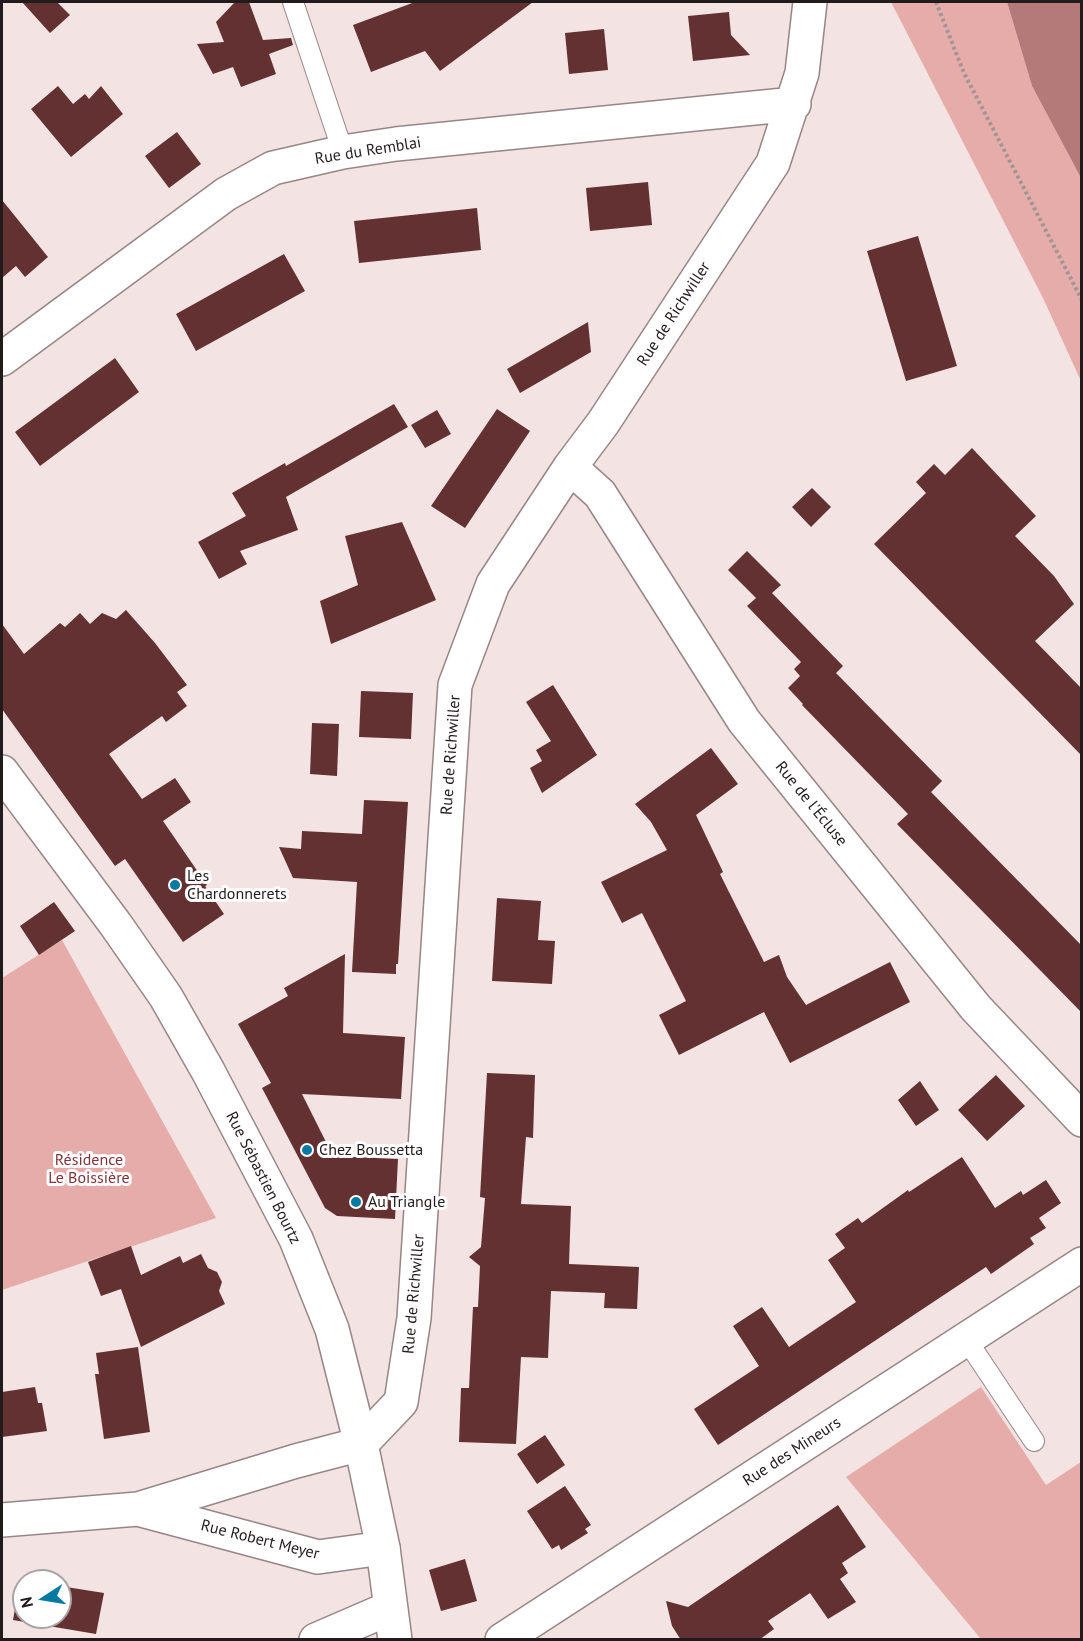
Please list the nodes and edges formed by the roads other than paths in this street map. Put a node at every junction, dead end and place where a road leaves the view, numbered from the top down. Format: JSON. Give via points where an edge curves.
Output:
{"nodes":[{"id":1,"x":293,"y":2,"type":"edge"},
{"id":2,"x":810,"y":2,"type":"edge"},
{"id":3,"x":794,"y":104,"type":"junction"},
{"id":4,"x":343,"y":153,"type":"junction"},
{"id":5,"x":2,"y":359,"type":"edge"},
{"id":6,"x":570,"y":467,"type":"junction"},
{"id":7,"x":2,"y":772,"type":"edge"},
{"id":8,"x":1082,"y":1120,"type":"edge"},
{"id":9,"x":1082,"y":1264,"type":"edge"},
{"id":10,"x":966,"y":1339,"type":"junction"},
{"id":11,"x":1034,"y":1441,"type":"dead end"},
{"id":12,"x":361,"y":1444,"type":"junction"},
{"id":13,"x":138,"y":1509,"type":"junction"},
{"id":14,"x":2,"y":1520,"type":"edge"},
{"id":15,"x":383,"y":1548,"type":"junction"},
{"id":16,"x":390,"y":1608,"type":"junction"},
{"id":17,"x":316,"y":1640,"type":"edge"},
{"id":18,"x":395,"y":1640,"type":"edge"},
{"id":19,"x":502,"y":1640,"type":"edge"}],
"edges":[{"from":1,"to":4,"type":"lane"},
{"from":2,"to":3,"type":"street","name":"Rue de Richwiller","via":[[802,73]]},
{"from":3,"to":4,"type":"street","name":"Rue du Remblai","via":[[396,144]]},
{"from":3,"to":6,"type":"street","name":"Rue de Richwiller","via":[[773,163],[603,423]]},
{"from":4,"to":5,"type":"street","name":"Rue du Remblai","via":[[273,168],[226,194]]},
{"from":6,"to":8,"type":"street","name":"Rue de l'Écluse","via":[[600,494],[744,721],[976,1008]]},
{"from":6,"to":12,"type":"street","name":"Rue de Richwiller","via":[[493,584],[455,685],[414,1318],[401,1402]]},
{"from":7,"to":12,"type":"street","name":"Rue Sébastien Bourtz","via":[[116,925],[166,998],[208,1071],[296,1239],[332,1329]]},
{"from":9,"to":10,"type":"street","name":"Rue des Mineurs"},
{"from":10,"to":11,"type":"lane"},
{"from":10,"to":19,"type":"street","name":"Rue des Mineurs"},
{"from":12,"to":13,"type":"street","name":"Rue Robert Meyer"},
{"from":12,"to":15,"type":"street","name":"Rue Sébastien Bourtz"},
{"from":13,"to":14,"type":"street","name":"Rue Robert Meyer"},
{"from":13,"to":15,"type":"street","name":"Rue Robert Meyer","via":[[318,1557]]},
{"from":15,"to":16,"type":"street","name":"Rue Sébastien Bourtz"},
{"from":16,"to":17,"type":"street"},
{"from":16,"to":18,"type":"street","name":"Rue Sébastien Bourtz"}]}
